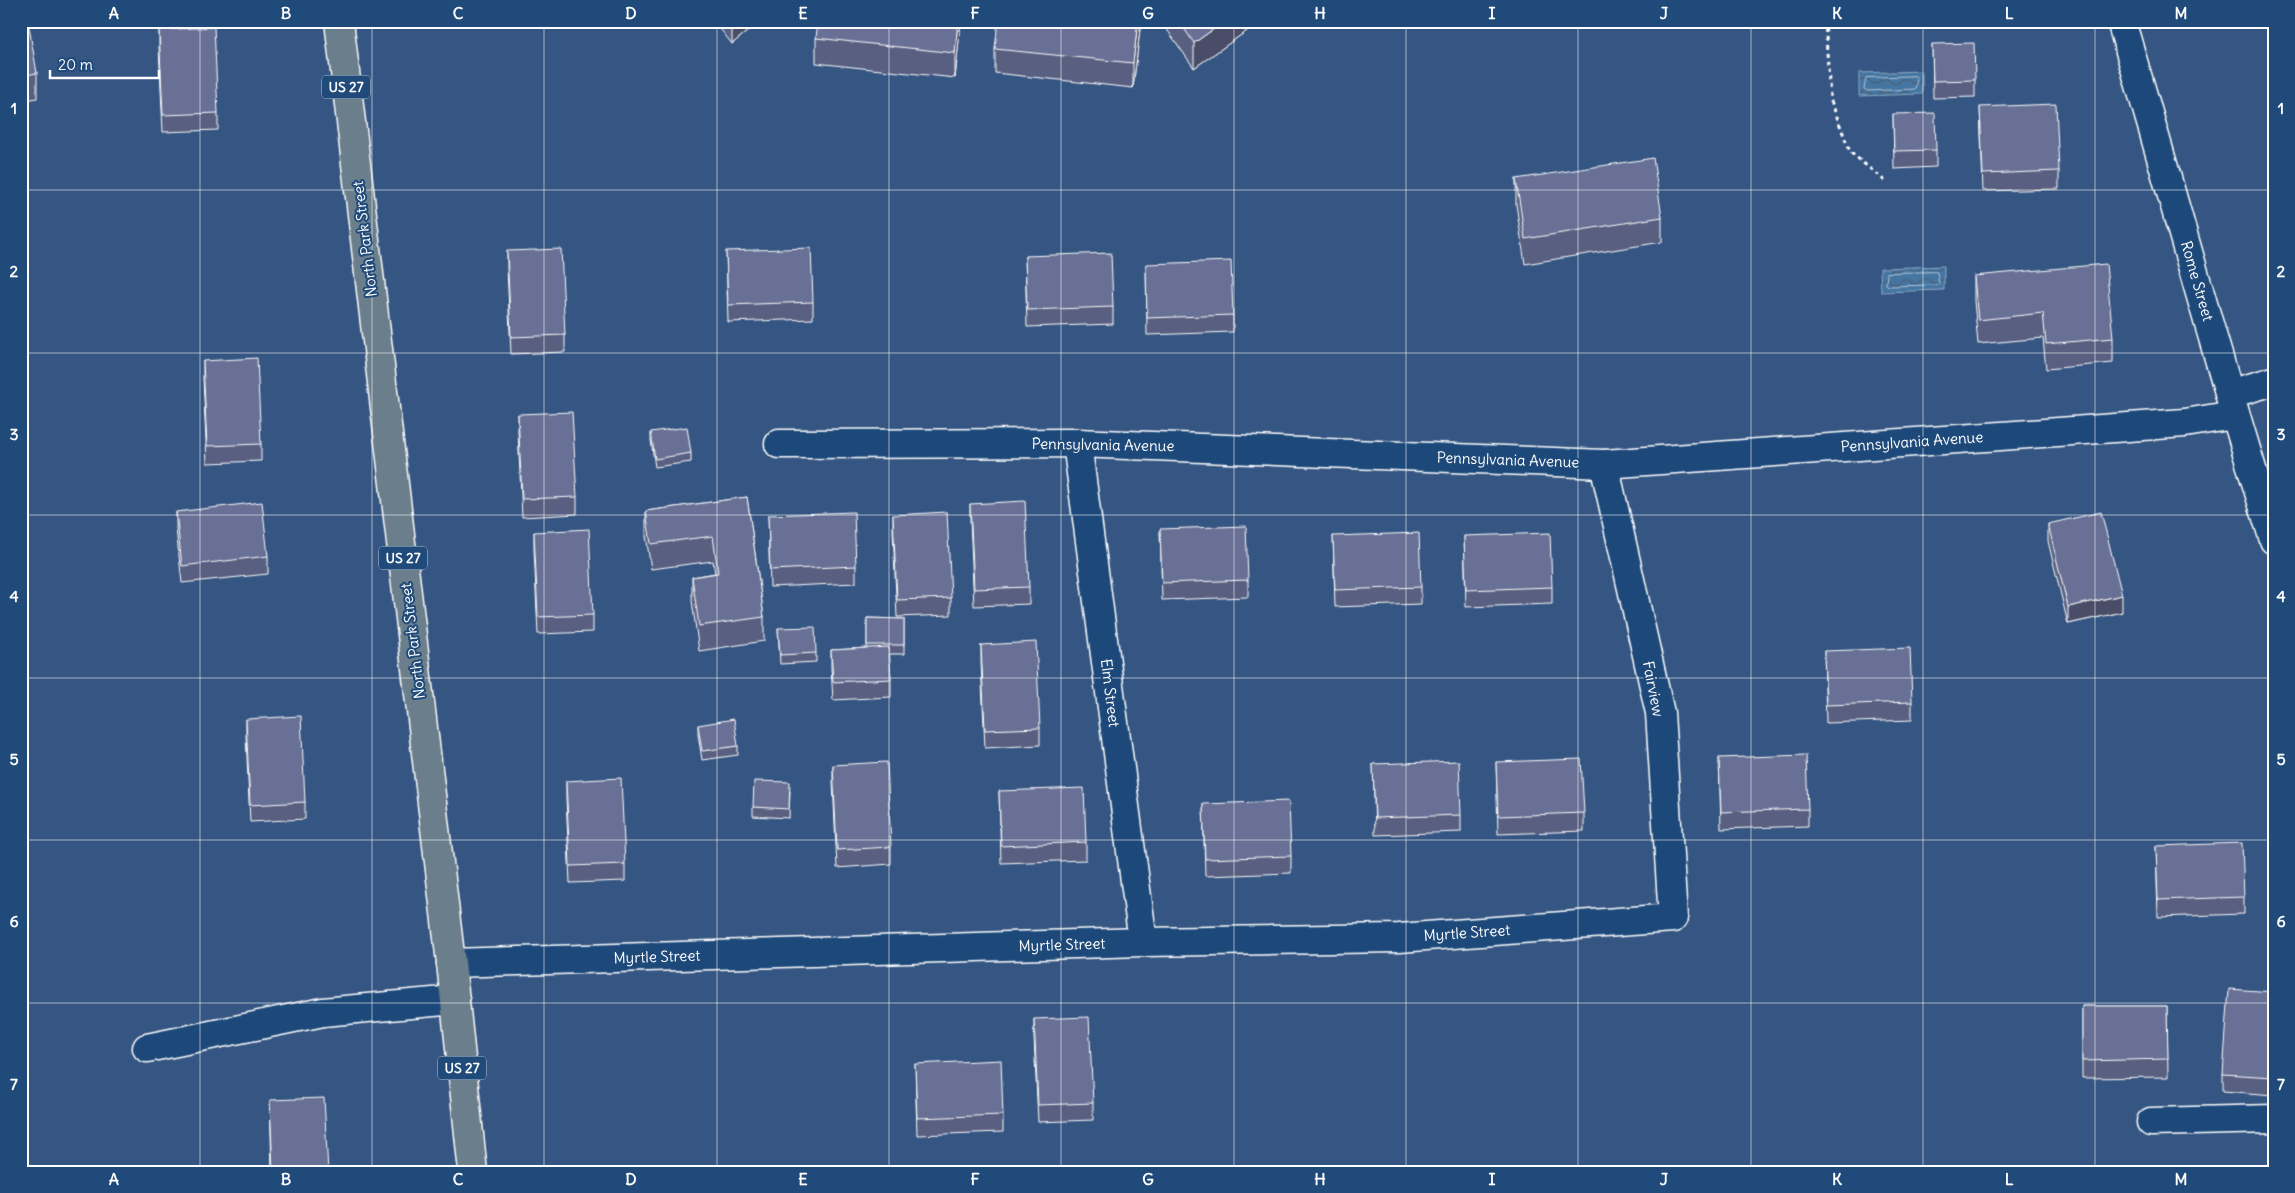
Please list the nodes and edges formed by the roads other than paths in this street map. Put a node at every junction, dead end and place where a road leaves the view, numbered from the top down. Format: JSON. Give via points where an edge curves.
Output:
{"nodes":[{"id":1,"x":338,"y":21,"type":"edge"},
{"id":2,"x":2121,"y":21,"type":"edge"},
{"id":3,"x":2274,"y":381,"type":"edge"},
{"id":4,"x":2232,"y":405,"type":"junction"},
{"id":5,"x":1077,"y":443,"type":"junction"},
{"id":6,"x":779,"y":444,"type":"dead end"},
{"id":7,"x":1604,"y":464,"type":"junction"},
{"id":8,"x":2274,"y":540,"type":"edge"},
{"id":9,"x":1673,"y":918,"type":"joint"},
{"id":10,"x":1143,"y":942,"type":"junction"},
{"id":11,"x":451,"y":963,"type":"junction"},
{"id":12,"x":455,"y":1000,"type":"junction"},
{"id":13,"x":147,"y":1048,"type":"dead end"},
{"id":14,"x":2274,"y":1119,"type":"edge"},
{"id":15,"x":2151,"y":1122,"type":"dead end"},
{"id":16,"x":473,"y":1172,"type":"edge"}],
"edges":[{"from":1,"to":11,"type":"main road","name":"North Park Street","number":"US 27"},
{"from":2,"to":4,"type":"street","name":"Rome Street"},
{"from":3,"to":4,"type":"street","name":"Pennsylvania Avenue"},
{"from":4,"to":7,"type":"street","name":"Pennsylvania Avenue","via":[[2185,423]]},
{"from":4,"to":8,"type":"street","name":"Rome Street"},
{"from":5,"to":6,"type":"street","name":"Pennsylvania Avenue"},
{"from":5,"to":7,"type":"street","name":"Pennsylvania Avenue"},
{"from":5,"to":10,"type":"street","name":"Elm Street"},
{"from":7,"to":9,"type":"street","name":"Fairview","via":[[1660,713]]},
{"from":9,"to":10,"type":"street","name":"Myrtle Street","via":[[1399,938]]},
{"from":10,"to":11,"type":"street","name":"Myrtle Street"},
{"from":11,"to":12,"type":"main road","name":"North Park Street","number":"US 27"},
{"from":12,"to":13,"type":"street","via":[[323,1012]]},
{"from":12,"to":16,"type":"main road","name":"North Park Street","number":"US 27"},
{"from":14,"to":15,"type":"street"}]}
